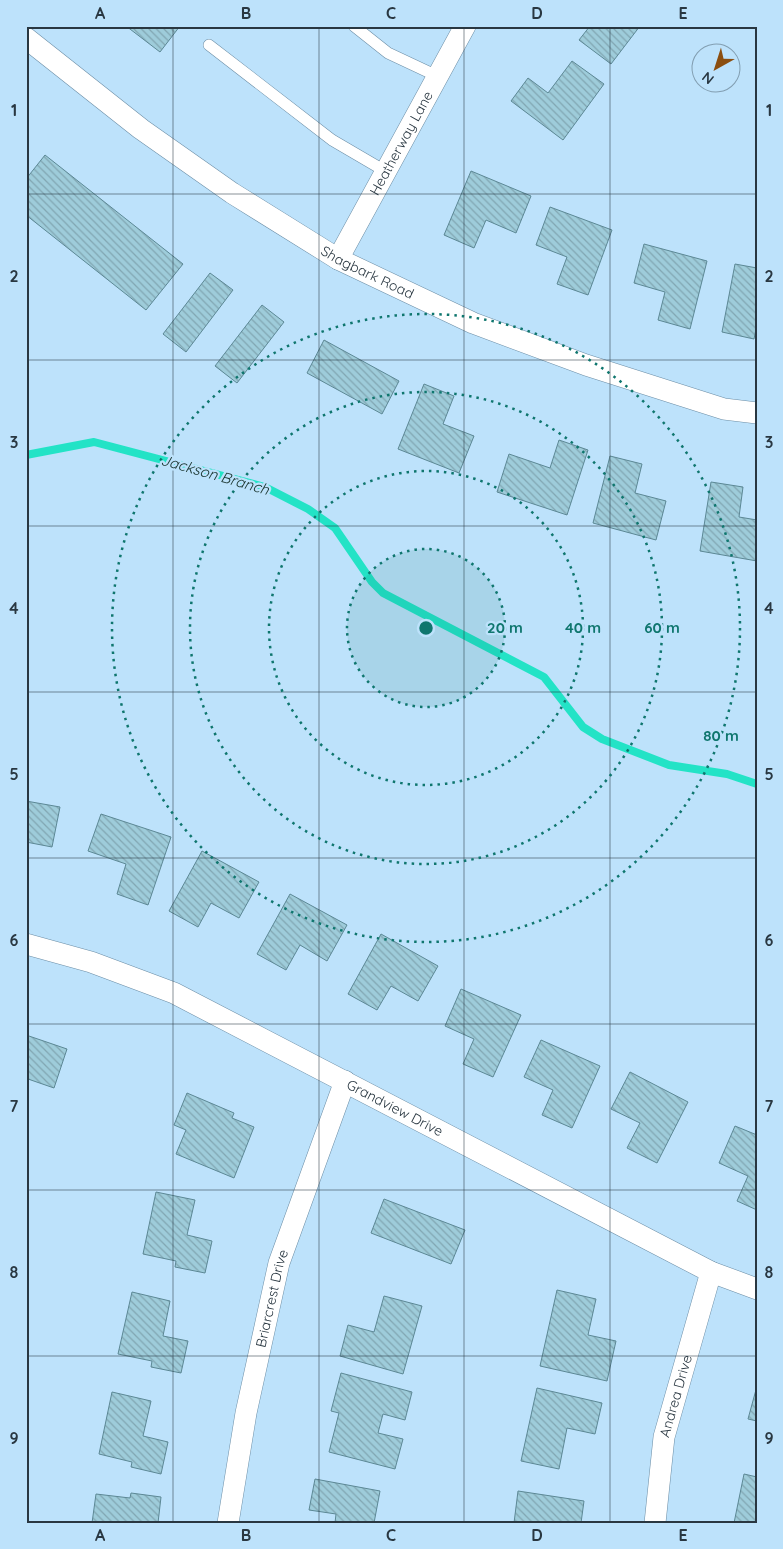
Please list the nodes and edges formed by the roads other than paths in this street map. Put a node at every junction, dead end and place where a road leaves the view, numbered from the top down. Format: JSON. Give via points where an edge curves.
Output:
{"nodes":[{"id":1,"x":354,"y":26,"type":"edge"},
{"id":2,"x":465,"y":26,"type":"edge"},
{"id":3,"x":26,"y":38,"type":"edge"},
{"id":4,"x":209,"y":45,"type":"dead end"},
{"id":5,"x":437,"y":76,"type":"junction"},
{"id":6,"x":385,"y":171,"type":"junction"},
{"id":7,"x":338,"y":259,"type":"junction"},
{"id":8,"x":757,"y":414,"type":"edge"},
{"id":9,"x":26,"y":944,"type":"edge"},
{"id":10,"x":345,"y":1081,"type":"junction"},
{"id":11,"x":711,"y":1272,"type":"junction"},
{"id":12,"x":757,"y":1289,"type":"edge"},
{"id":13,"x":228,"y":1523,"type":"edge"},
{"id":14,"x":655,"y":1523,"type":"edge"}],
"edges":[{"from":1,"to":5,"type":"lane","via":[[388,52]]},
{"from":2,"to":5,"type":"street","name":"Heatherway Lane"},
{"from":3,"to":7,"type":"street","name":"Shagbark Road","via":[[156,140],[232,193]]},
{"from":4,"to":6,"type":"lane","via":[[332,140]]},
{"from":5,"to":6,"type":"street","name":"Heatherway Lane"},
{"from":6,"to":7,"type":"street","name":"Heatherway Lane"},
{"from":7,"to":8,"type":"street","name":"Shagbark Road","via":[[474,323],[586,365],[724,409]]},
{"from":9,"to":10,"type":"street","name":"Grandview Drive","via":[[91,962],[174,993]]},
{"from":10,"to":11,"type":"street","name":"Grandview Drive"},
{"from":10,"to":13,"type":"street","name":"Briarcrest Drive","via":[[279,1263],[246,1413]]},
{"from":11,"to":12,"type":"street","name":"Grandview Drive"},
{"from":11,"to":14,"type":"street","name":"Andrea Drive","via":[[664,1437]]}]}
